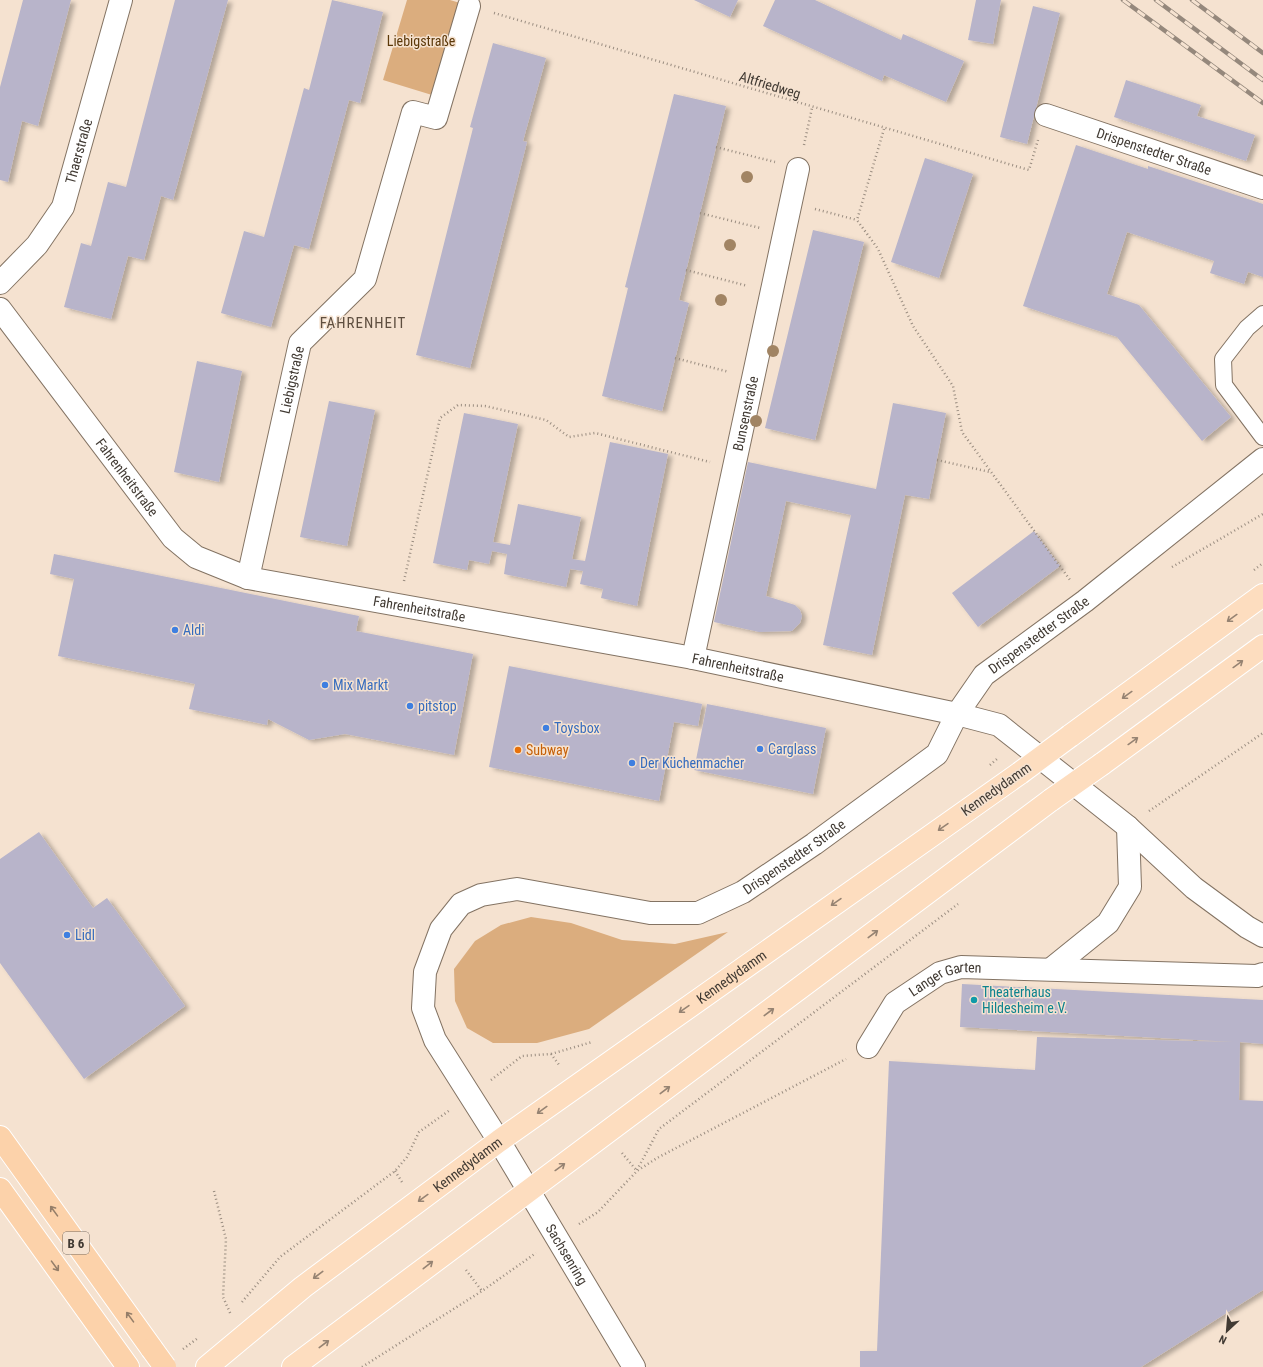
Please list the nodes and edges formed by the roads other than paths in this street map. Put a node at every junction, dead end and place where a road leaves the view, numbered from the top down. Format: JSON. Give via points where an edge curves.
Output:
{"nodes":[{"id":1,"x":121,"y":0,"type":"edge"},
{"id":2,"x":469,"y":6,"type":"road end"},
{"id":3,"x":1046,"y":115,"type":"road end"},
{"id":4,"x":798,"y":169,"type":"road end"},
{"id":5,"x":1263,"y":188,"type":"edge"},
{"id":6,"x":0,"y":283,"type":"edge"},
{"id":7,"x":0,"y":309,"type":"edge"},
{"id":8,"x":1263,"y":314,"type":"edge"},
{"id":9,"x":1263,"y":437,"type":"edge"},
{"id":10,"x":1263,"y":459,"type":"edge"},
{"id":11,"x":248,"y":578,"type":"junction"},
{"id":12,"x":1263,"y":595,"type":"edge"},
{"id":13,"x":1263,"y":646,"type":"edge"},
{"id":14,"x":693,"y":658,"type":"junction"},
{"id":15,"x":957,"y":714,"type":"junction"},
{"id":16,"x":1128,"y":826,"type":"junction"},
{"id":17,"x":1263,"y":936,"type":"edge"},
{"id":18,"x":1052,"y":969,"type":"junction"},
{"id":19,"x":1263,"y":974,"type":"edge"},
{"id":20,"x":868,"y":1047,"type":"road end"},
{"id":21,"x":0,"y":1137,"type":"edge"},
{"id":22,"x":499,"y":1141,"type":"junction"},
{"id":23,"x":0,"y":1189,"type":"edge"},
{"id":24,"x":529,"y":1190,"type":"junction"},
{"id":25,"x":128,"y":1367,"type":"edge"},
{"id":26,"x":165,"y":1367,"type":"edge"},
{"id":27,"x":207,"y":1367,"type":"edge"},
{"id":28,"x":293,"y":1367,"type":"edge"},
{"id":29,"x":634,"y":1367,"type":"edge"}],
"edges":[{"from":1,"to":6,"type":"street","name":"Thaerstraße","via":[[62,207],[37,245]]},
{"from":2,"to":11,"type":"street","name":"Liebigstraße","via":[[436,118],[413,112],[365,279],[300,343]]},
{"from":3,"to":5,"type":"street","name":"Drispenstedter Straße"},
{"from":4,"to":14,"type":"street","name":"Bunsenstraße"},
{"from":7,"to":11,"type":"street","name":"Fahrenheitstraße","via":[[173,538],[196,557]]},
{"from":8,"to":9,"type":"lane","via":[[1247,328],[1223,359],[1224,385]]},
{"from":10,"to":15,"type":"street","name":"Drispenstedter Straße","via":[[1085,601],[984,675]]},
{"from":11,"to":14,"type":"street","name":"Fahrenheitstraße"},
{"from":12,"to":22,"type":"main road","name":"Kennedydamm","one_way":true,"bridge":true,"via":[[1020,772]]},
{"from":24,"to":13,"type":"main road","one_way":true,"bridge":true,"via":[[1051,800]]},
{"from":14,"to":15,"type":"street","name":"Fahrenheitstraße"},
{"from":15,"to":16,"type":"street","via":[[999,725]]},
{"from":15,"to":22,"type":"street","name":"Drispenstedter Straße","via":[[937,754],[814,844],[749,887],[698,913],[650,913],[518,889],[481,895],[461,904],[441,929],[425,972],[423,1008],[435,1040]]},
{"from":16,"to":17,"type":"street","via":[[1194,888],[1246,927]]},
{"from":16,"to":18,"type":"street","via":[[1130,887],[1108,923]]},
{"from":18,"to":19,"type":"street","name":"Langer Garten","via":[[1257,976]]},
{"from":18,"to":20,"type":"street","name":"Langer Garten","via":[[961,967],[940,973],[895,1003]]},
{"from":26,"to":21,"type":"highway","number":"B 6","one_way":true,"bridge":true},
{"from":22,"to":24,"type":"street","name":"Sachsenring"},
{"from":22,"to":27,"type":"main road","name":"Kennedydamm","one_way":true,"via":[[303,1287]]},
{"from":23,"to":25,"type":"highway","number":"B 6","one_way":true},
{"from":28,"to":24,"type":"main road","one_way":true},
{"from":24,"to":29,"type":"street","name":"Sachsenring"}]}
